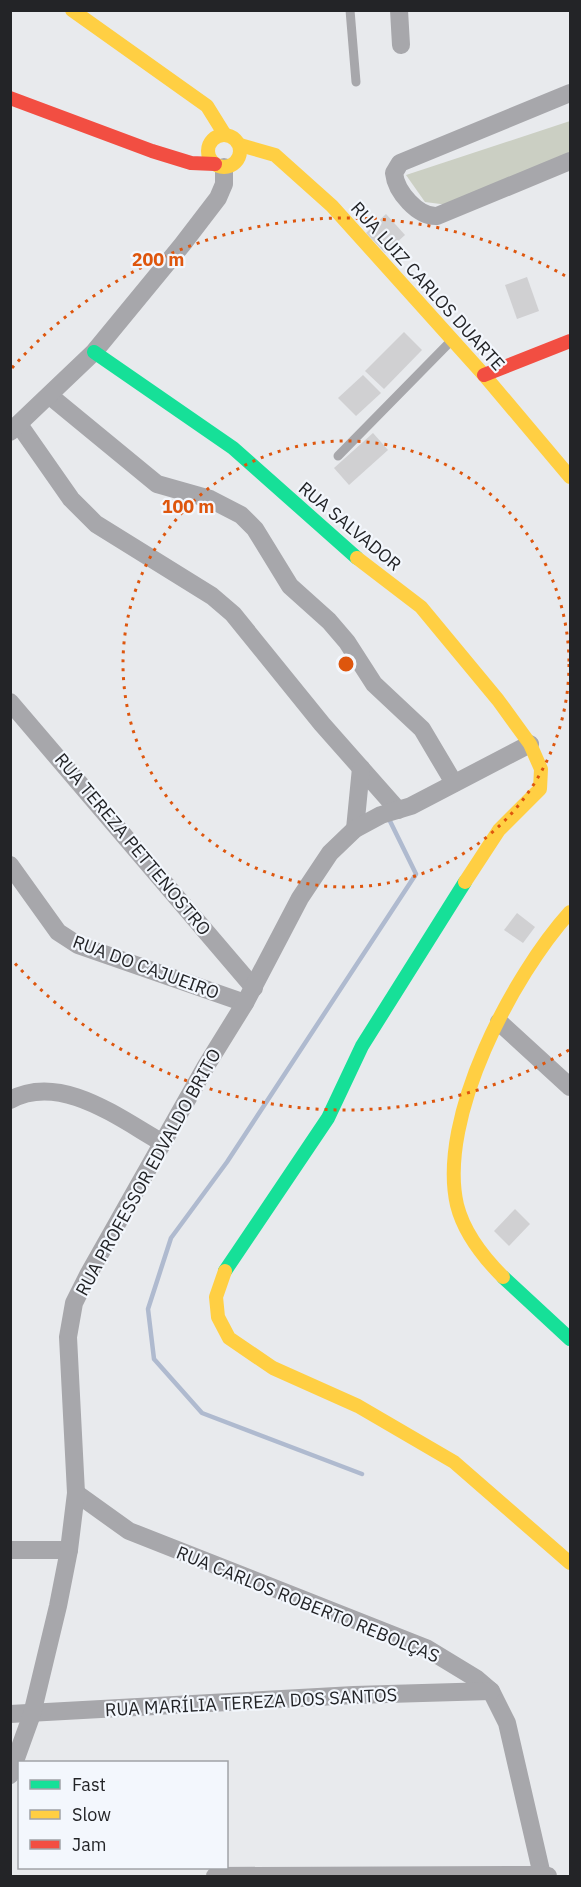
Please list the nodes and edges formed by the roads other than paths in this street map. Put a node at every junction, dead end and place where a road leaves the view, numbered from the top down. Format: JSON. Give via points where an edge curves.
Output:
{"nodes":[{"id":1,"x":350,"y":10,"type":"edge"},
{"id":2,"x":399,"y":10,"type":"edge"},
{"id":3,"x":78,"y":12,"type":"edge"},
{"id":4,"x":401,"y":45,"type":"dead end"},
{"id":5,"x":356,"y":82,"type":"dead end"},
{"id":6,"x":570,"y":93,"type":"edge"},
{"id":7,"x":10,"y":98,"type":"edge"},
{"id":8,"x":225,"y":135,"type":"junction"},
{"id":9,"x":210,"y":142,"type":"junction"},
{"id":10,"x":240,"y":145,"type":"junction"},
{"id":11,"x":168,"y":155,"type":"junction"},
{"id":12,"x":570,"y":161,"type":"edge"},
{"id":13,"x":220,"y":165,"type":"junction"},
{"id":14,"x":452,"y":340,"type":"junction"},
{"id":15,"x":570,"y":341,"type":"edge"},
{"id":16,"x":94,"y":352,"type":"junction"},
{"id":17,"x":484,"y":375,"type":"junction"},
{"id":18,"x":50,"y":396,"type":"junction"},
{"id":19,"x":15,"y":429,"type":"edge"},
{"id":20,"x":338,"y":456,"type":"dead end"},
{"id":21,"x":570,"y":477,"type":"edge"},
{"id":22,"x":10,"y":702,"type":"edge"},
{"id":23,"x":530,"y":744,"type":"junction"},
{"id":24,"x":361,"y":768,"type":"junction"},
{"id":25,"x":454,"y":783,"type":"junction"},
{"id":26,"x":398,"y":810,"type":"junction"},
{"id":27,"x":355,"y":829,"type":"junction"},
{"id":28,"x":10,"y":865,"type":"edge"},
{"id":29,"x":570,"y":912,"type":"edge"},
{"id":30,"x":250,"y":995,"type":"junction"},
{"id":31,"x":499,"y":1022,"type":"junction"},
{"id":32,"x":570,"y":1087,"type":"edge"},
{"id":33,"x":10,"y":1100,"type":"edge"},
{"id":34,"x":163,"y":1143,"type":"junction"},
{"id":35,"x":570,"y":1339,"type":"edge"},
{"id":36,"x":76,"y":1493,"type":"junction"},
{"id":37,"x":10,"y":1550,"type":"edge"},
{"id":38,"x":69,"y":1550,"type":"junction"},
{"id":39,"x":570,"y":1563,"type":"edge"},
{"id":40,"x":491,"y":1691,"type":"junction"},
{"id":41,"x":10,"y":1714,"type":"edge"},
{"id":42,"x":32,"y":1714,"type":"junction"},
{"id":43,"x":10,"y":1775,"type":"edge"},
{"id":44,"x":215,"y":1876,"type":"edge"},
{"id":45,"x":411,"y":1876,"type":"edge"},
{"id":46,"x":545,"y":1876,"type":"edge"}],
"edges":[{"from":1,"to":5,"type":"lane"},
{"from":2,"to":4,"type":"street"},
{"from":3,"to":8,"type":"street","via":[[207,106]]},
{"from":6,"to":12,"type":"street","via":[[400,163],[394,173],[406,198],[423,214],[437,216]]},
{"from":7,"to":11,"type":"street"},
{"from":8,"to":9,"type":"street"},
{"from":8,"to":10,"type":"street"},
{"from":9,"to":11,"type":"street"},
{"from":9,"to":13,"type":"street","via":[[208,154]]},
{"from":10,"to":13,"type":"street","via":[[238,160]]},
{"from":10,"to":14,"type":"street","name":"RUA LUIZ CARLOS DUARTE","via":[[275,155],[332,206]]},
{"from":11,"to":13,"type":"street","via":[[190,163]]},
{"from":13,"to":16,"type":"street","via":[[224,184],[218,198]]},
{"from":14,"to":17,"type":"street","name":"RUA LUIZ CARLOS DUARTE"},
{"from":14,"to":20,"type":"lane"},
{"from":15,"to":17,"type":"street"},
{"from":16,"to":18,"type":"street"},
{"from":16,"to":23,"type":"street","name":"RUA SALVADOR","via":[[233,448],[362,562],[422,607]]},
{"from":17,"to":21,"type":"street","name":"RUA LUIZ CARLOS DUARTE"},
{"from":18,"to":19,"type":"street"},
{"from":18,"to":25,"type":"street","via":[[157,484],[219,503],[248,522],[290,586],[347,642],[386,697],[422,729]]},
{"from":19,"to":24,"type":"street","via":[[70,499],[96,524],[213,596],[234,614]]},
{"from":22,"to":30,"type":"street","name":"RUA TEREZA PETTENOSTRO"},
{"from":23,"to":25,"type":"street","name":"RUA PROFESSOR EDVALDO BRITO"},
{"from":23,"to":39,"type":"street","name":"RUA SALVADOR","via":[[541,769],[540,789],[500,831],[451,903],[362,1046],[328,1118],[286,1185],[231,1260],[216,1297],[218,1317],[229,1338],[244,1350],[273,1368],[358,1406],[454,1461]]},
{"from":24,"to":26,"type":"street"},
{"from":24,"to":27,"type":"street"},
{"from":25,"to":26,"type":"street","name":"RUA PROFESSOR EDVALDO BRITO"},
{"from":26,"to":27,"type":"street","name":"RUA PROFESSOR EDVALDO BRITO"},
{"from":27,"to":30,"type":"street","name":"RUA PROFESSOR EDVALDO BRITO","via":[[318,869]]},
{"from":28,"to":30,"type":"street","name":"RUA DO CAJUEIRO","via":[[58,932],[78,945]]},
{"from":29,"to":31,"type":"street","via":[[529,962]]},
{"from":30,"to":34,"type":"street","name":"RUA PROFESSOR EDVALDO BRITO"},
{"from":31,"to":32,"type":"street"},
{"from":31,"to":35,"type":"street","via":[[459,1117],[454,1189],[458,1209],[466,1231],[488,1259]]},
{"from":33,"to":34,"type":"street","via":[[21,1094],[71,1095]]},
{"from":34,"to":36,"type":"street","name":"RUA PROFESSOR EDVALDO BRITO","via":[[88,1275],[70,1318]]},
{"from":36,"to":38,"type":"street","name":"RUA PROFESSOR EDVALDO BRITO"},
{"from":36,"to":40,"type":"street","name":"RUA CARLOS ROBERTO REBOLÇAS","via":[[129,1531],[426,1648],[462,1667]]},
{"from":37,"to":38,"type":"street"},
{"from":38,"to":42,"type":"street","name":"RUA PROFESSOR EDVALDO BRITO"},
{"from":40,"to":42,"type":"street","name":"RUA MARÍLIA TEREZA DOS SANTOS"},
{"from":40,"to":46,"type":"street","name":"RUA CARLOS ROBERTO REBOLÇAS","via":[[507,1723]]},
{"from":41,"to":42,"type":"street","name":"RUA MARÍLIA TEREZA DOS SANTOS"},
{"from":42,"to":43,"type":"street","name":"RUA PROFESSOR EDVALDO BRITO"},
{"from":44,"to":45,"type":"street"},
{"from":45,"to":46,"type":"street"}]}
